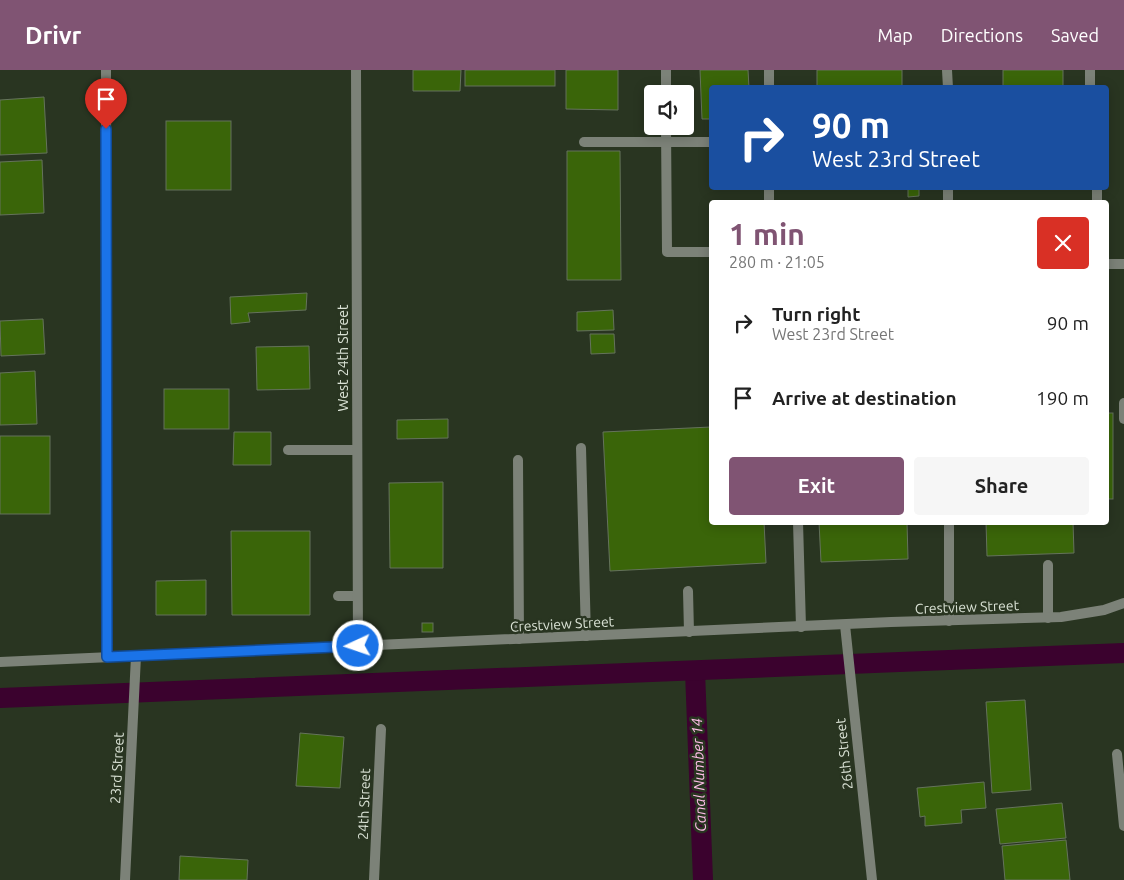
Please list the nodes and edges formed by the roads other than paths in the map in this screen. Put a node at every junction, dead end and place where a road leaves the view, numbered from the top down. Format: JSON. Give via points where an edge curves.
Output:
{"nodes":[{"id":1,"x":106,"y":70,"type":"edge"},
{"id":2,"x":356,"y":70,"type":"edge"},
{"id":3,"x":666,"y":70,"type":"edge"},
{"id":4,"x":769,"y":70,"type":"edge"},
{"id":5,"x":948,"y":70,"type":"edge"},
{"id":6,"x":1090,"y":70,"type":"edge"},
{"id":7,"x":666,"y":85,"type":"edge"},
{"id":8,"x":769,"y":85,"type":"edge"},
{"id":9,"x":948,"y":85,"type":"edge"},
{"id":10,"x":1090,"y":85,"type":"edge"},
{"id":11,"x":666,"y":135,"type":"edge"},
{"id":12,"x":584,"y":142,"type":"dead end"},
{"id":13,"x":709,"y":142,"type":"edge"},
{"id":14,"x":666,"y":143,"type":"junction"},
{"id":15,"x":709,"y":252,"type":"edge"},
{"id":16,"x":1109,"y":264,"type":"edge"},
{"id":17,"x":1124,"y":264,"type":"edge"},
{"id":18,"x":1124,"y":403,"type":"edge"},
{"id":19,"x":1124,"y":419,"type":"edge"},
{"id":20,"x":580,"y":448,"type":"dead end"},
{"id":21,"x":288,"y":450,"type":"dead end"},
{"id":22,"x":357,"y":450,"type":"junction"},
{"id":23,"x":518,"y":460,"type":"dead end"},
{"id":24,"x":798,"y":525,"type":"edge"},
{"id":25,"x":948,"y":525,"type":"edge"},
{"id":26,"x":1048,"y":565,"type":"dead end"},
{"id":27,"x":688,"y":591,"type":"dead end"},
{"id":28,"x":338,"y":596,"type":"dead end"},
{"id":29,"x":357,"y":596,"type":"junction"},
{"id":30,"x":1124,"y":603,"type":"edge"},
{"id":31,"x":1048,"y":618,"type":"junction"},
{"id":32,"x":949,"y":622,"type":"junction"},
{"id":33,"x":845,"y":625,"type":"junction"},
{"id":34,"x":800,"y":627,"type":"junction"},
{"id":35,"x":689,"y":632,"type":"junction"},
{"id":36,"x":586,"y":636,"type":"junction"},
{"id":37,"x":519,"y":639,"type":"junction"},
{"id":38,"x":358,"y":646,"type":"junction"},
{"id":39,"x":136,"y":656,"type":"junction"},
{"id":40,"x":107,"y":657,"type":"junction"},
{"id":41,"x":0,"y":662,"type":"edge"},
{"id":42,"x":381,"y":729,"type":"dead end"},
{"id":43,"x":1117,"y":754,"type":"dead end"},
{"id":44,"x":1124,"y":826,"type":"edge"},
{"id":45,"x":126,"y":880,"type":"edge"},
{"id":46,"x":374,"y":880,"type":"edge"},
{"id":47,"x":872,"y":880,"type":"edge"}],
"edges":[{"from":1,"to":40,"type":"street"},
{"from":2,"to":22,"type":"street","name":"West 24th Street"},
{"from":3,"to":7,"type":"street"},
{"from":4,"to":8,"type":"street"},
{"from":5,"to":9,"type":"street"},
{"from":6,"to":10,"type":"street"},
{"from":11,"to":14,"type":"street"},
{"from":12,"to":14,"type":"street"},
{"from":13,"to":14,"type":"street"},
{"from":14,"to":15,"type":"street","via":[[667,252]]},
{"from":16,"to":17,"type":"street"},
{"from":18,"to":19,"type":"street"},
{"from":20,"to":36,"type":"street"},
{"from":21,"to":22,"type":"street"},
{"from":22,"to":29,"type":"street","name":"West 24th Street"},
{"from":23,"to":37,"type":"street"},
{"from":24,"to":34,"type":"street"},
{"from":25,"to":32,"type":"street"},
{"from":26,"to":31,"type":"street"},
{"from":27,"to":35,"type":"street"},
{"from":28,"to":29,"type":"street"},
{"from":29,"to":38,"type":"street","name":"West 24th Street"},
{"from":30,"to":31,"type":"street","name":"Crestview Street","via":[[1104,610]]},
{"from":31,"to":32,"type":"street","name":"Crestview Street"},
{"from":32,"to":33,"type":"street","name":"Crestview Street"},
{"from":33,"to":34,"type":"street","name":"Crestview Street"},
{"from":33,"to":47,"type":"street","name":"26th Street"},
{"from":34,"to":35,"type":"street","name":"Crestview Street"},
{"from":35,"to":36,"type":"street","name":"Crestview Street"},
{"from":36,"to":37,"type":"street","name":"Crestview Street"},
{"from":37,"to":38,"type":"street","name":"Crestview Street"},
{"from":38,"to":39,"type":"street","name":"Crestview Street"},
{"from":39,"to":40,"type":"street","name":"Crestview Street"},
{"from":39,"to":45,"type":"street","name":"23rd Street"},
{"from":40,"to":41,"type":"street","name":"Crestview Street"},
{"from":42,"to":46,"type":"street","name":"24th Street"},
{"from":43,"to":44,"type":"street"}]}
